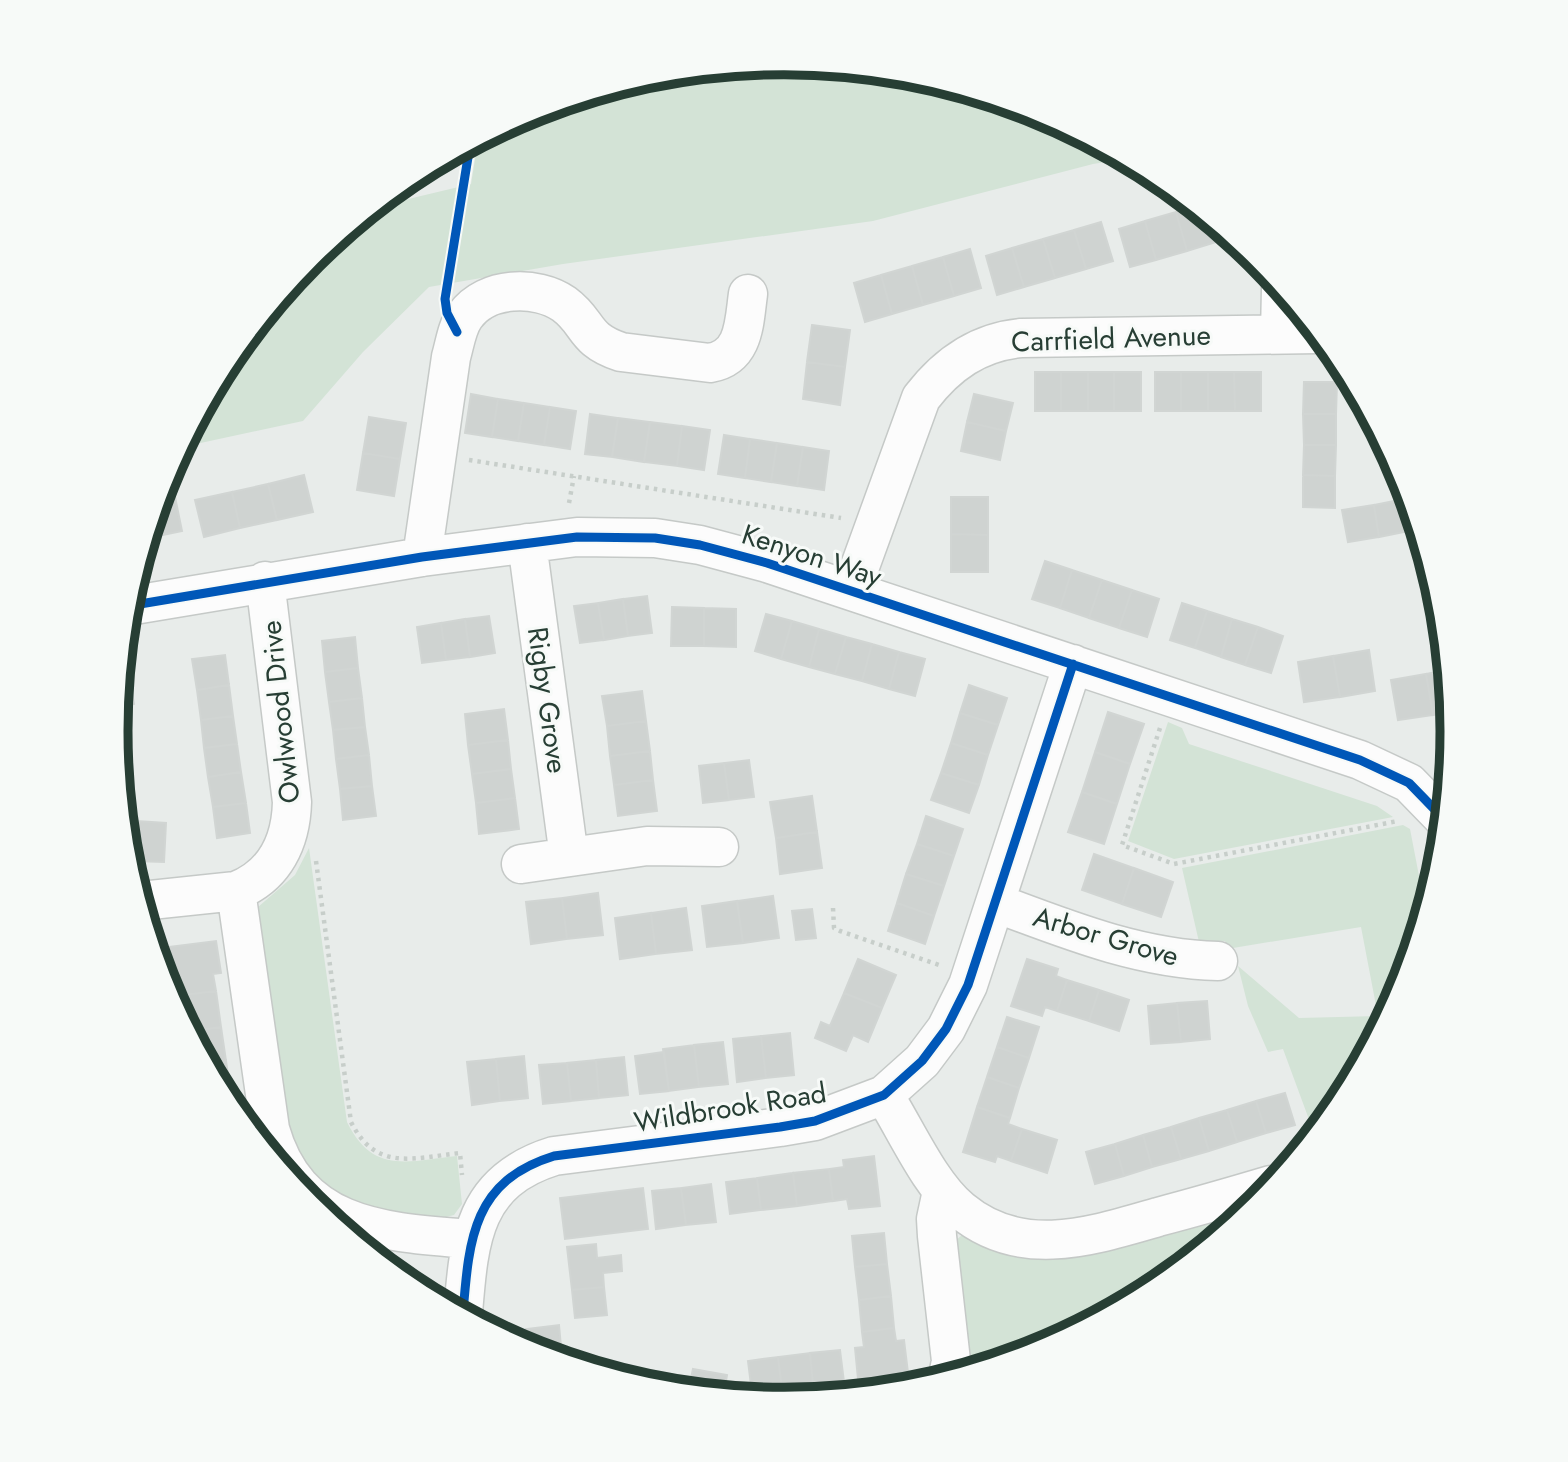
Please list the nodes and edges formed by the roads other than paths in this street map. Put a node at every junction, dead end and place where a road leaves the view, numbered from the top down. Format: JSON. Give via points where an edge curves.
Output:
{"nodes":[{"id":1,"x":748,"y":294,"type":"dead end"},
{"id":2,"x":1280,"y":303,"type":"edge"},
{"id":3,"x":1280,"y":334,"type":"junction"},
{"id":4,"x":1305,"y":334,"type":"edge"},
{"id":5,"x":527,"y":543,"type":"junction"},
{"id":6,"x":422,"y":557,"type":"junction"},
{"id":7,"x":265,"y":582,"type":"junction"},
{"id":8,"x":851,"y":592,"type":"junction"},
{"id":9,"x":141,"y":604,"type":"edge"},
{"id":10,"x":1073,"y":664,"type":"junction"},
{"id":11,"x":1435,"y":807,"type":"edge"},
{"id":12,"x":719,"y":847,"type":"dead end"},
{"id":13,"x":569,"y":857,"type":"junction"},
{"id":14,"x":521,"y":864,"type":"dead end"},
{"id":15,"x":236,"y":891,"type":"junction"},
{"id":16,"x":151,"y":900,"type":"edge"},
{"id":17,"x":996,"y":902,"type":"junction"},
{"id":18,"x":1217,"y":961,"type":"dead end"},
{"id":19,"x":884,"y":1095,"type":"junction"},
{"id":20,"x":273,"y":1141,"type":"edge"},
{"id":21,"x":1252,"y":1190,"type":"edge"},
{"id":22,"x":942,"y":1191,"type":"junction"},
{"id":23,"x":350,"y":1222,"type":"edge"},
{"id":24,"x":475,"y":1226,"type":"junction"},
{"id":25,"x":464,"y":1303,"type":"edge"},
{"id":26,"x":950,"y":1365,"type":"edge"}],
"edges":[{"from":1,"to":6,"type":"street","via":[[738,346],[721,361],[710,363],[607,347],[594,340],[567,307],[550,295],[508,293],[475,304],[454,344]]},
{"from":2,"to":3,"type":"street"},
{"from":3,"to":4,"type":"street","name":"Carrfield Avenue"},
{"from":3,"to":8,"type":"street","name":"Carrfield Avenue","via":[[1021,338],[970,352],[921,398]]},
{"from":5,"to":6,"type":"street","name":"Kenyon Way"},
{"from":5,"to":8,"type":"street","name":"Kenyon Way","via":[[577,537],[655,538],[733,553]]},
{"from":5,"to":13,"type":"street","name":"Rigby Grove"},
{"from":6,"to":7,"type":"street","name":"Kenyon Way"},
{"from":7,"to":9,"type":"street","name":"Kenyon Way"},
{"from":7,"to":15,"type":"street","name":"Owlwood Drive","via":[[292,802],[289,831],[277,860],[248,887]]},
{"from":8,"to":10,"type":"street","name":"Kenyon Way"},
{"from":10,"to":11,"type":"street","name":"Kenyon Way","via":[[1378,766],[1409,783]]},
{"from":10,"to":17,"type":"street","name":"Wildbrook Road"},
{"from":12,"to":13,"type":"street","via":[[647,846]]},
{"from":13,"to":14,"type":"street"},
{"from":15,"to":16,"type":"street","name":"Owlwood Drive"},
{"from":15,"to":20,"type":"street"},
{"from":17,"to":18,"type":"street","name":"Arbor Grove","via":[[1080,934],[1163,958]]},
{"from":17,"to":19,"type":"street","name":"Wildbrook Road","via":[[971,976],[938,1040]]},
{"from":19,"to":22,"type":"street"},
{"from":19,"to":24,"type":"street","name":"Wildbrook Road","via":[[816,1121],[554,1156],[521,1169],[490,1196]]},
{"from":21,"to":22,"type":"street","via":[[1083,1238],[1045,1242],[1014,1237],[979,1223]]},
{"from":22,"to":26,"type":"street","via":[[936,1219]]},
{"from":23,"to":24,"type":"street","via":[[396,1233]]},
{"from":24,"to":25,"type":"street"}]}
